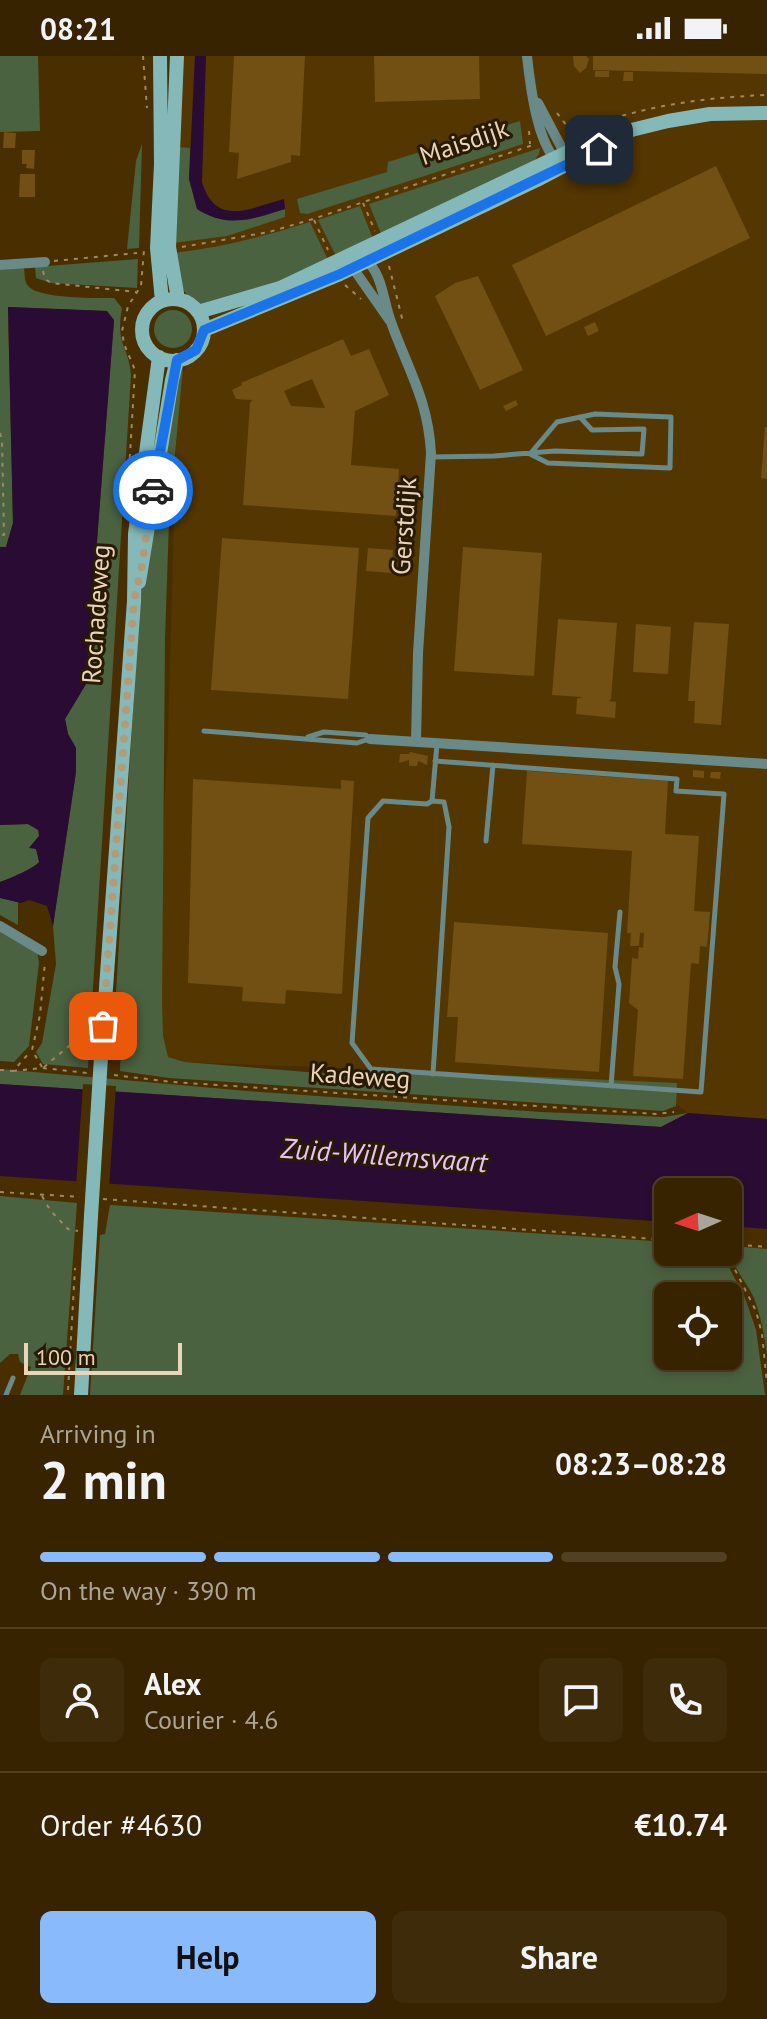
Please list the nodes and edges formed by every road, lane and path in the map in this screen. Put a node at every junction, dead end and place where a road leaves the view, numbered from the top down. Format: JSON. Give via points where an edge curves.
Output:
{"nodes":[{"id":1,"x":143,"y":56,"type":"edge"},
{"id":2,"x":160,"y":56,"type":"edge"},
{"id":3,"x":177,"y":56,"type":"edge"},
{"id":4,"x":527,"y":56,"type":"edge"},
{"id":5,"x":767,"y":95,"type":"edge"},
{"id":6,"x":534,"y":97,"type":"junction"},
{"id":7,"x":147,"y":108,"type":"dead end"},
{"id":8,"x":767,"y":113,"type":"edge"},
{"id":9,"x":557,"y":137,"type":"junction"},
{"id":10,"x":544,"y":141,"type":"junction"},
{"id":11,"x":562,"y":160,"type":"junction"},
{"id":12,"x":178,"y":248,"type":"dead end"},
{"id":13,"x":151,"y":249,"type":"junction"},
{"id":14,"x":137,"y":253,"type":"dead end"},
{"id":15,"x":359,"y":261,"type":"junction"},
{"id":16,"x":45,"y":262,"type":"junction"},
{"id":17,"x":0,"y":265,"type":"edge"},
{"id":18,"x":138,"y":293,"type":"junction"},
{"id":19,"x":178,"y":299,"type":"junction"},
{"id":20,"x":162,"y":301,"type":"junction"},
{"id":21,"x":198,"y":312,"type":"junction"},
{"id":22,"x":390,"y":321,"type":"junction"},
{"id":23,"x":204,"y":330,"type":"junction"},
{"id":24,"x":159,"y":357,"type":"junction"},
{"id":25,"x":177,"y":360,"type":"junction"},
{"id":26,"x":580,"y":417,"type":"junction"},
{"id":27,"x":148,"y":428,"type":"junction"},
{"id":28,"x":0,"y":433,"type":"edge"},
{"id":29,"x":530,"y":454,"type":"junction"},
{"id":30,"x":430,"y":457,"type":"junction"},
{"id":31,"x":127,"y":497,"type":"dead end"},
{"id":32,"x":2,"y":535,"type":"edge"},
{"id":33,"x":134,"y":601,"type":"junction"},
{"id":34,"x":204,"y":731,"type":"dead end"},
{"id":35,"x":368,"y":737,"type":"joint"},
{"id":36,"x":416,"y":741,"type":"junction"},
{"id":37,"x":437,"y":743,"type":"junction"},
{"id":38,"x":435,"y":761,"type":"junction"},
{"id":39,"x":767,"y":764,"type":"edge"},
{"id":40,"x":493,"y":765,"type":"junction"},
{"id":41,"x":432,"y":801,"type":"junction"},
{"id":42,"x":486,"y":841,"type":"dead end"},
{"id":43,"x":620,"y":912,"type":"dead end"},
{"id":44,"x":0,"y":926,"type":"edge"},
{"id":45,"x":42,"y":951,"type":"joint"},
{"id":46,"x":93,"y":1038,"type":"dead end"},
{"id":47,"x":32,"y":1050,"type":"junction"},
{"id":48,"x":43,"y":1068,"type":"junction"},
{"id":49,"x":0,"y":1070,"type":"edge"},
{"id":50,"x":13,"y":1071,"type":"junction"},
{"id":51,"x":99,"y":1074,"type":"dead end"},
{"id":52,"x":433,"y":1074,"type":"junction"},
{"id":53,"x":113,"y":1075,"type":"dead end"},
{"id":54,"x":611,"y":1086,"type":"junction"},
{"id":55,"x":674,"y":1112,"type":"dead end"},
{"id":56,"x":0,"y":1192,"type":"edge"},
{"id":57,"x":41,"y":1195,"type":"junction"},
{"id":58,"x":86,"y":1198,"type":"dead end"},
{"id":59,"x":101,"y":1198,"type":"dead end"},
{"id":60,"x":79,"y":1231,"type":"dead end"},
{"id":61,"x":654,"y":1239,"type":"edge"},
{"id":62,"x":742,"y":1245,"type":"edge"},
{"id":63,"x":767,"y":1247,"type":"edge"},
{"id":64,"x":76,"y":1260,"type":"dead end"},
{"id":65,"x":733,"y":1266,"type":"edge"},
{"id":66,"x":13,"y":1378,"type":"dead end"},
{"id":67,"x":767,"y":1384,"type":"edge"},
{"id":68,"x":6,"y":1395,"type":"edge"},
{"id":69,"x":68,"y":1395,"type":"edge"},
{"id":70,"x":81,"y":1395,"type":"edge"}],
"edges":[{"from":1,"to":7,"type":"path"},
{"from":2,"to":13,"type":"main road","via":[[161,164]]},
{"from":3,"to":19,"type":"main road","via":[[169,247]]},
{"from":4,"to":6,"type":"street"},
{"from":5,"to":9,"type":"path","via":[[665,104]]},
{"from":6,"to":9,"type":"street"},
{"from":6,"to":10,"type":"street"},
{"from":8,"to":11,"type":"main road","name":"Maisdijk","via":[[668,121],[626,132]]},
{"from":9,"to":11,"type":"street"},
{"from":10,"to":11,"type":"street"},
{"from":10,"to":12,"type":"path","name":"Maisdijk","via":[[269,232]]},
{"from":11,"to":15,"type":"main road","name":"Maisdijk"},
{"from":13,"to":18,"type":"path"},
{"from":13,"to":20,"type":"main road"},
{"from":13,"to":27,"type":"main road","via":[[153,288],[133,330],[148,367]]},
{"from":14,"to":16,"type":"path"},
{"from":15,"to":21,"type":"main road","name":"Maisdijk"},
{"from":15,"to":22,"type":"street","name":"Gerstdijk"},
{"from":15,"to":22,"type":"street","name":"Gerstdijk","via":[[383,289]]},
{"from":15,"to":23,"type":"main road","name":"Maisdijk","via":[[284,299]]},
{"from":16,"to":17,"type":"street"},
{"from":16,"to":18,"type":"path","via":[[43,273],[51,283]]},
{"from":18,"to":31,"type":"path","via":[[128,306],[122,331],[135,370]]},
{"from":19,"to":20,"type":"main road"},
{"from":19,"to":21,"type":"main road"},
{"from":20,"to":24,"type":"main road","via":[[148,312],[142,328],[146,345]]},
{"from":21,"to":23,"type":"main road"},
{"from":22,"to":30,"type":"street","name":"Gerstdijk","via":[[422,398]]},
{"from":23,"to":25,"type":"main road","via":[[196,350]]},
{"from":24,"to":25,"type":"main road"},
{"from":24,"to":27,"type":"main road","name":"Rochadeweg"},
{"from":25,"to":33,"type":"main road","name":"Rochadeweg"},
{"from":26,"to":29,"type":"lane","via":[[557,422]]},
{"from":26,"to":29,"type":"lane","via":[[592,430],[644,429],[642,454]]},
{"from":26,"to":29,"type":"lane","via":[[671,417],[670,468],[548,463]]},
{"from":27,"to":33,"type":"main road","name":"Rochadeweg","via":[[135,534]]},
{"from":28,"to":32,"type":"path"},
{"from":29,"to":30,"type":"lane"},
{"from":30,"to":36,"type":"street","name":"Gerstdijk"},
{"from":33,"to":70,"type":"main road","name":"Rochadeweg","bridge":true},
{"from":34,"to":35,"type":"lane","via":[[357,743]]},
{"from":35,"to":36,"type":"street"},
{"from":36,"to":37,"type":"street"},
{"from":37,"to":38,"type":"lane"},
{"from":37,"to":39,"type":"street"},
{"from":38,"to":40,"type":"lane"},
{"from":38,"to":41,"type":"lane"},
{"from":40,"to":42,"type":"lane"},
{"from":40,"to":54,"type":"lane","via":[[677,779],[676,791],[724,794],[701,1092]]},
{"from":41,"to":52,"type":"lane","via":[[444,802],[449,827]]},
{"from":41,"to":52,"type":"lane","via":[[383,801],[368,818],[352,1043],[371,1069]]},
{"from":43,"to":54,"type":"lane"},
{"from":44,"to":45,"type":"street"},
{"from":45,"to":47,"type":"path","via":[[46,972]]},
{"from":46,"to":48,"type":"path","via":[[69,1046]]},
{"from":47,"to":48,"type":"path"},
{"from":47,"to":50,"type":"path"},
{"from":48,"to":50,"type":"path"},
{"from":48,"to":51,"type":"path"},
{"from":49,"to":50,"type":"path"},
{"from":52,"to":54,"type":"lane"},
{"from":53,"to":55,"type":"path","name":"Kadeweg"},
{"from":56,"to":57,"type":"path"},
{"from":57,"to":58,"type":"path"},
{"from":57,"to":60,"type":"path","via":[[69,1230]]},
{"from":59,"to":61,"type":"path"},
{"from":62,"to":63,"type":"path"},
{"from":64,"to":69,"type":"path"},
{"from":65,"to":67,"type":"path","via":[[756,1311]]},
{"from":66,"to":68,"type":"lane"}]}
